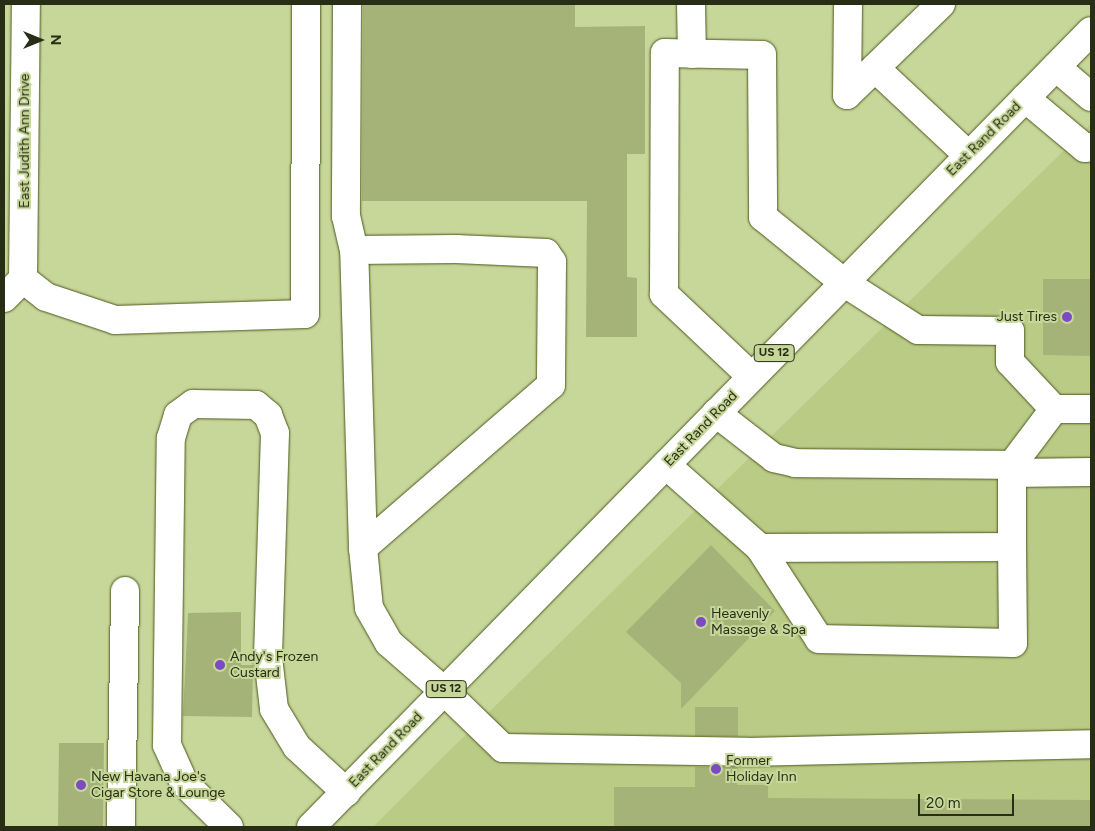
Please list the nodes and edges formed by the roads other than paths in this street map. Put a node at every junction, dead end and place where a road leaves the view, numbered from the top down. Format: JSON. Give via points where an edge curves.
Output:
{"nodes":[{"id":1,"x":26,"y":4,"type":"edge"},
{"id":2,"x":306,"y":4,"type":"edge"},
{"id":3,"x":346,"y":4,"type":"edge"},
{"id":4,"x":691,"y":4,"type":"edge"},
{"id":5,"x":848,"y":4,"type":"edge"},
{"id":6,"x":941,"y":4,"type":"edge"},
{"id":7,"x":1091,"y":31,"type":"edge"},
{"id":8,"x":692,"y":54,"type":"junction"},
{"id":9,"x":1056,"y":67,"type":"junction"},
{"id":10,"x":876,"y":68,"type":"junction"},
{"id":11,"x":1091,"y":97,"type":"edge"},
{"id":12,"x":1025,"y":98,"type":"junction"},
{"id":13,"x":1091,"y":148,"type":"edge"},
{"id":14,"x":968,"y":155,"type":"junction"},
{"id":15,"x":354,"y":250,"type":"junction"},
{"id":16,"x":24,"y":279,"type":"junction"},
{"id":17,"x":843,"y":282,"type":"junction"},
{"id":18,"x":4,"y":298,"type":"edge"},
{"id":19,"x":751,"y":376,"type":"junction"},
{"id":20,"x":1054,"y":409,"type":"junction"},
{"id":21,"x":1091,"y":409,"type":"edge"},
{"id":22,"x":716,"y":413,"type":"junction"},
{"id":23,"x":666,"y":465,"type":"junction"},
{"id":24,"x":1012,"y":469,"type":"junction"},
{"id":25,"x":1091,"y":472,"type":"edge"},
{"id":26,"x":1012,"y":547,"type":"junction"},
{"id":27,"x":363,"y":548,"type":"junction"},
{"id":28,"x":760,"y":548,"type":"junction"},
{"id":29,"x":125,"y":591,"type":"dead end"},
{"id":30,"x":444,"y":691,"type":"junction"},
{"id":31,"x":1091,"y":744,"type":"edge"},
{"id":32,"x":346,"y":792,"type":"junction"},
{"id":33,"x":121,"y":827,"type":"edge"},
{"id":34,"x":229,"y":827,"type":"edge"},
{"id":35,"x":311,"y":827,"type":"edge"}],
"edges":[{"from":1,"to":16,"type":"main road","name":"East Judith Ann Drive"},
{"from":2,"to":16,"type":"main road","via":[[305,314],[115,320],[46,298]]},
{"from":3,"to":15,"type":"main road","via":[[346,216]]},
{"from":4,"to":8,"type":"main road"},
{"from":5,"to":10,"type":"main road","via":[[847,95]]},
{"from":6,"to":10,"type":"main road"},
{"from":7,"to":9,"type":"main road","name":"East Rand Road","number":"US 12"},
{"from":8,"to":17,"type":"main road","via":[[762,55],[763,217]]},
{"from":8,"to":19,"type":"main road","via":[[665,53],[664,294]]},
{"from":9,"to":11,"type":"main road"},
{"from":9,"to":12,"type":"main road","name":"East Rand Road","number":"US 12"},
{"from":10,"to":14,"type":"main road"},
{"from":12,"to":13,"type":"main road","via":[[1085,148]]},
{"from":12,"to":14,"type":"main road","name":"East Rand Road","number":"US 12"},
{"from":14,"to":17,"type":"main road","name":"East Rand Road","number":"US 12"},
{"from":15,"to":27,"type":"main road"},
{"from":15,"to":27,"type":"main road","via":[[534,250],[546,253],[552,262],[551,386]]},
{"from":16,"to":18,"type":"main road"},
{"from":17,"to":19,"type":"main road","name":"East Rand Road","number":"US 12"},
{"from":17,"to":20,"type":"main road","via":[[918,330],[1010,331],[1010,362]]},
{"from":19,"to":22,"type":"main road","name":"East Rand Road","number":"US 12"},
{"from":20,"to":21,"type":"main road"},
{"from":20,"to":24,"type":"main road"},
{"from":22,"to":23,"type":"main road","name":"East Rand Road","number":"US 12"},
{"from":22,"to":24,"type":"main road","via":[[774,458],[796,463]]},
{"from":23,"to":28,"type":"main road"},
{"from":23,"to":30,"type":"main road","name":"East Rand Road","number":"US 12"},
{"from":24,"to":25,"type":"main road"},
{"from":24,"to":26,"type":"main road"},
{"from":26,"to":28,"type":"main road"},
{"from":26,"to":28,"type":"main road","via":[[1013,643],[818,639]]},
{"from":27,"to":30,"type":"main road","via":[[369,608],[388,643]]},
{"from":29,"to":33,"type":"main road"},
{"from":30,"to":31,"type":"main road","via":[[503,748],[747,752]]},
{"from":30,"to":32,"type":"main road","name":"East Rand Road","number":"US 12"},
{"from":32,"to":34,"type":"main road","via":[[297,747],[274,709],[268,657],[275,433],[268,415],[256,405],[193,404],[178,415],[171,438],[167,745],[184,783]]},
{"from":32,"to":35,"type":"main road","name":"East Rand Road","number":"US 12"}]}
